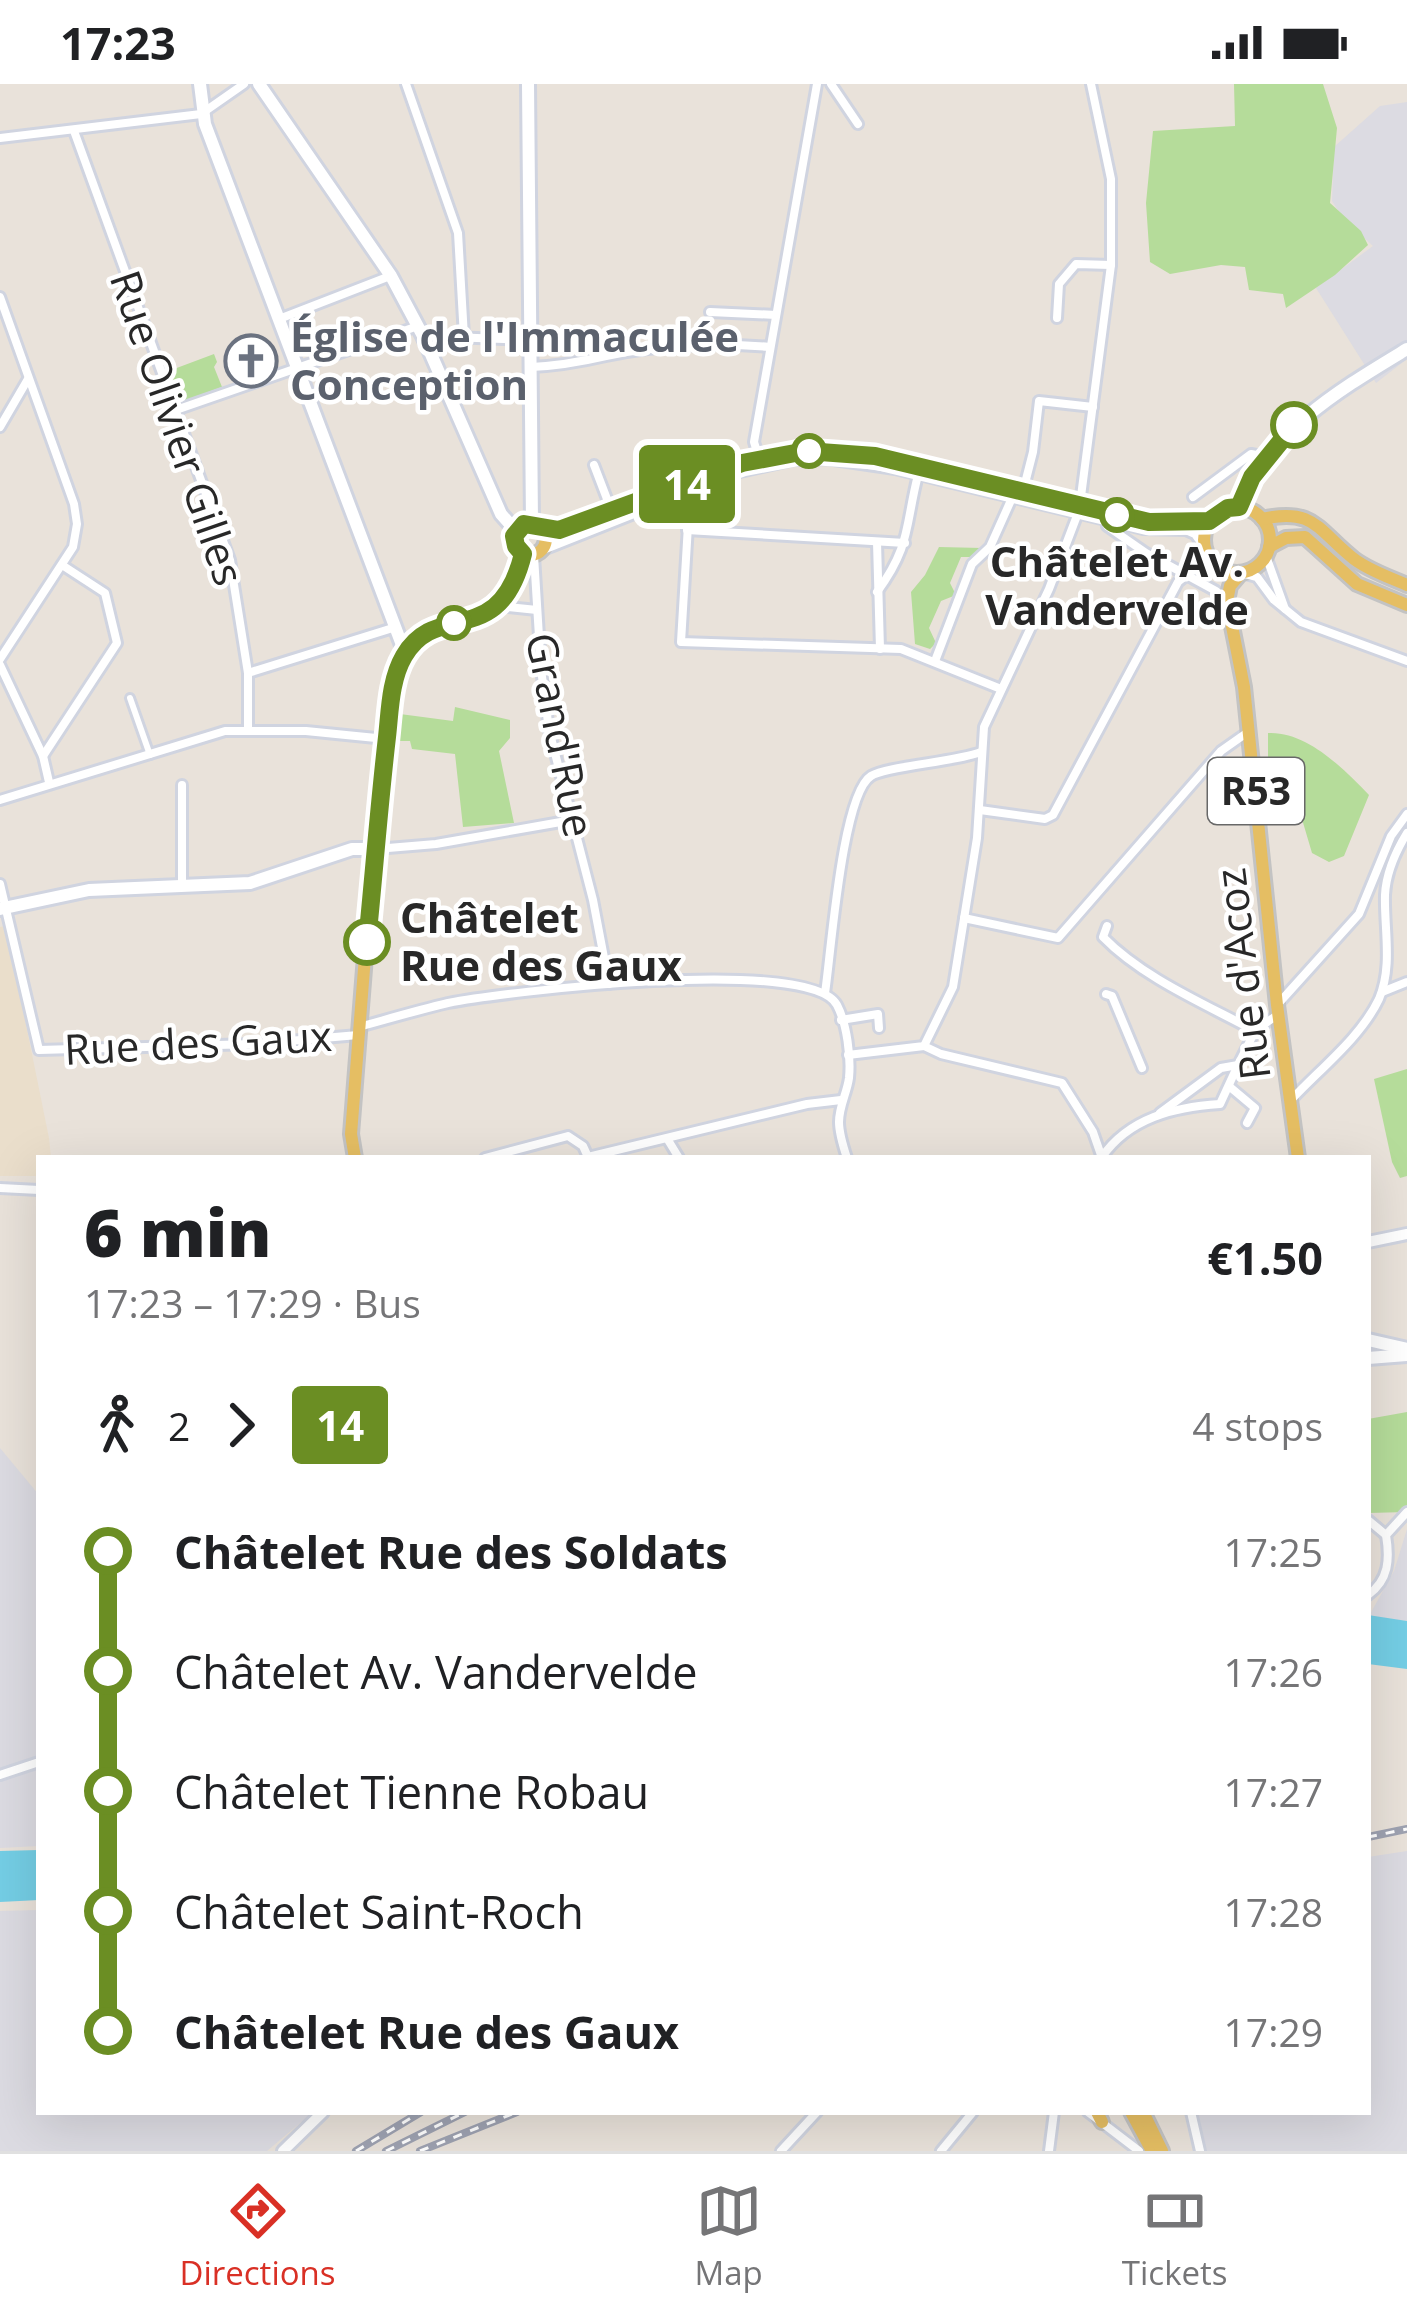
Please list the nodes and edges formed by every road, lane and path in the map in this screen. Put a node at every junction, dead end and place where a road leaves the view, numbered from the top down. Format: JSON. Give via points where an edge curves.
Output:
{"nodes":[{"id":1,"x":200,"y":84,"type":"edge"},
{"id":2,"x":244,"y":84,"type":"edge"},
{"id":3,"x":259,"y":84,"type":"edge"},
{"id":4,"x":406,"y":84,"type":"edge"},
{"id":5,"x":528,"y":84,"type":"edge"},
{"id":6,"x":817,"y":84,"type":"edge"},
{"id":7,"x":831,"y":84,"type":"edge"},
{"id":8,"x":1091,"y":84,"type":"edge"},
{"id":9,"x":201,"y":114,"type":"junction"},
{"id":10,"x":858,"y":124,"type":"dead end"},
{"id":11,"x":74,"y":131,"type":"junction"},
{"id":12,"x":0,"y":138,"type":"edge"},
{"id":13,"x":1111,"y":265,"type":"junction"},
{"id":14,"x":391,"y":276,"type":"junction"},
{"id":15,"x":0,"y":297,"type":"edge"},
{"id":16,"x":710,"y":312,"type":"dead end"},
{"id":17,"x":776,"y":315,"type":"junction"},
{"id":18,"x":1057,"y":318,"type":"dead end"},
{"id":19,"x":279,"y":319,"type":"junction"},
{"id":20,"x":420,"y":331,"type":"junction"},
{"id":21,"x":464,"y":338,"type":"junction"},
{"id":22,"x":532,"y":340,"type":"junction"},
{"id":23,"x":769,"y":347,"type":"junction"},
{"id":24,"x":1407,"y":349,"type":"edge"},
{"id":25,"x":297,"y":366,"type":"junction"},
{"id":26,"x":531,"y":368,"type":"junction"},
{"id":27,"x":29,"y":378,"type":"junction"},
{"id":28,"x":1093,"y":406,"type":"junction"},
{"id":29,"x":173,"y":411,"type":"junction"},
{"id":30,"x":0,"y":428,"type":"edge"},
{"id":31,"x":759,"y":458,"type":"junction"},
{"id":32,"x":1268,"y":458,"type":"junction"},
{"id":33,"x":594,"y":464,"type":"dead end"},
{"id":34,"x":918,"y":475,"type":"junction"},
{"id":35,"x":690,"y":491,"type":"junction"},
{"id":36,"x":1018,"y":494,"type":"junction"},
{"id":37,"x":1193,"y":497,"type":"dead end"},
{"id":38,"x":1239,"y":507,"type":"junction"},
{"id":39,"x":1079,"y":509,"type":"junction"},
{"id":40,"x":612,"y":512,"type":"junction"},
{"id":41,"x":1262,"y":519,"type":"junction"},
{"id":42,"x":1108,"y":520,"type":"junction"},
{"id":43,"x":1209,"y":521,"type":"junction"},
{"id":44,"x":538,"y":526,"type":"junction"},
{"id":45,"x":516,"y":530,"type":"junction"},
{"id":46,"x":687,"y":530,"type":"junction"},
{"id":47,"x":877,"y":542,"type":"junction"},
{"id":48,"x":905,"y":543,"type":"junction"},
{"id":49,"x":1206,"y":552,"type":"junction"},
{"id":50,"x":1268,"y":552,"type":"junction"},
{"id":51,"x":533,"y":553,"type":"junction"},
{"id":52,"x":62,"y":565,"type":"junction"},
{"id":53,"x":1241,"y":573,"type":"junction"},
{"id":54,"x":1184,"y":574,"type":"junction"},
{"id":55,"x":1407,"y":585,"type":"edge"},
{"id":56,"x":1216,"y":591,"type":"dead end"},
{"id":57,"x":877,"y":592,"type":"junction"},
{"id":58,"x":1407,"y":604,"type":"edge"},
{"id":59,"x":499,"y":606,"type":"junction"},
{"id":60,"x":537,"y":610,"type":"junction"},
{"id":61,"x":1286,"y":610,"type":"junction"},
{"id":62,"x":396,"y":627,"type":"junction"},
{"id":63,"x":880,"y":649,"type":"junction"},
{"id":64,"x":405,"y":653,"type":"junction"},
{"id":65,"x":934,"y":661,"type":"junction"},
{"id":66,"x":1407,"y":661,"type":"edge"},
{"id":67,"x":0,"y":662,"type":"edge"},
{"id":68,"x":248,"y":673,"type":"junction"},
{"id":69,"x":1001,"y":689,"type":"junction"},
{"id":70,"x":130,"y":698,"type":"dead end"},
{"id":71,"x":248,"y":730,"type":"junction"},
{"id":72,"x":1249,"y":731,"type":"junction"},
{"id":73,"x":387,"y":739,"type":"junction"},
{"id":74,"x":981,"y":752,"type":"junction"},
{"id":75,"x":150,"y":755,"type":"junction"},
{"id":76,"x":43,"y":756,"type":"junction"},
{"id":77,"x":49,"y":782,"type":"junction"},
{"id":78,"x":182,"y":784,"type":"dead end"},
{"id":79,"x":0,"y":800,"type":"edge"},
{"id":80,"x":980,"y":810,"type":"junction"},
{"id":81,"x":1407,"y":814,"type":"edge"},
{"id":82,"x":376,"y":817,"type":"junction"},
{"id":83,"x":572,"y":820,"type":"junction"},
{"id":84,"x":1407,"y":833,"type":"edge"},
{"id":85,"x":352,"y":849,"type":"junction"},
{"id":86,"x":378,"y":849,"type":"junction"},
{"id":87,"x":0,"y":884,"type":"edge"},
{"id":88,"x":182,"y":886,"type":"junction"},
{"id":89,"x":1369,"y":887,"type":"junction"},
{"id":90,"x":1385,"y":891,"type":"junction"},
{"id":91,"x":4,"y":909,"type":"edge"},
{"id":92,"x":964,"y":918,"type":"junction"},
{"id":93,"x":1107,"y":926,"type":"dead end"},
{"id":94,"x":1407,"y":982,"type":"edge"},
{"id":95,"x":609,"y":984,"type":"junction"},
{"id":96,"x":1381,"y":992,"type":"junction"},
{"id":97,"x":826,"y":993,"type":"junction"},
{"id":98,"x":1106,"y":994,"type":"dead end"},
{"id":99,"x":1277,"y":1010,"type":"junction"},
{"id":100,"x":842,"y":1019,"type":"junction"},
{"id":101,"x":880,"y":1028,"type":"dead end"},
{"id":102,"x":358,"y":1031,"type":"junction"},
{"id":103,"x":1255,"y":1031,"type":"junction"},
{"id":104,"x":924,"y":1046,"type":"junction"},
{"id":105,"x":848,"y":1055,"type":"junction"},
{"id":106,"x":1238,"y":1065,"type":"junction"},
{"id":107,"x":1142,"y":1068,"type":"dead end"},
{"id":108,"x":1230,"y":1088,"type":"junction"},
{"id":109,"x":1292,"y":1099,"type":"junction"},
{"id":110,"x":841,"y":1100,"type":"junction"},
{"id":111,"x":1159,"y":1114,"type":"junction"},
{"id":112,"x":1247,"y":1123,"type":"dead end"},
{"id":113,"x":668,"y":1140,"type":"junction"},
{"id":114,"x":354,"y":1155,"type":"edge"},
{"id":115,"x":496,"y":1155,"type":"edge"},
{"id":116,"x":587,"y":1155,"type":"edge"},
{"id":117,"x":597,"y":1155,"type":"edge"},
{"id":118,"x":677,"y":1155,"type":"edge"},
{"id":119,"x":846,"y":1155,"type":"edge"},
{"id":120,"x":1101,"y":1155,"type":"edge"},
{"id":121,"x":1104,"y":1155,"type":"edge"},
{"id":122,"x":1298,"y":1155,"type":"edge"},
{"id":123,"x":0,"y":1188,"type":"edge"},
{"id":124,"x":36,"y":1190,"type":"edge"},
{"id":125,"x":1407,"y":1234,"type":"edge"},
{"id":126,"x":1371,"y":1241,"type":"edge"},
{"id":127,"x":1371,"y":1341,"type":"edge"},
{"id":128,"x":1407,"y":1352,"type":"edge"},
{"id":129,"x":1371,"y":1358,"type":"edge"},
{"id":130,"x":1407,"y":1512,"type":"edge"},
{"id":131,"x":1371,"y":1522,"type":"edge"},
{"id":132,"x":1386,"y":1535,"type":"junction"},
{"id":133,"x":1371,"y":1591,"type":"edge"},
{"id":134,"x":36,"y":1763,"type":"edge"},
{"id":135,"x":0,"y":1775,"type":"edge"},
{"id":136,"x":320,"y":2115,"type":"edge"},
{"id":137,"x":814,"y":2115,"type":"edge"},
{"id":138,"x":971,"y":2115,"type":"edge"},
{"id":139,"x":1054,"y":2115,"type":"edge"},
{"id":140,"x":1133,"y":2115,"type":"edge"},
{"id":141,"x":1144,"y":2115,"type":"edge"},
{"id":142,"x":1191,"y":2115,"type":"edge"},
{"id":143,"x":1096,"y":2116,"type":"edge"},
{"id":144,"x":283,"y":2151,"type":"edge"},
{"id":145,"x":782,"y":2151,"type":"edge"},
{"id":146,"x":941,"y":2151,"type":"edge"},
{"id":147,"x":1049,"y":2151,"type":"edge"},
{"id":148,"x":1138,"y":2151,"type":"edge"},
{"id":149,"x":1152,"y":2151,"type":"edge"},
{"id":150,"x":1162,"y":2151,"type":"edge"},
{"id":151,"x":1200,"y":2151,"type":"edge"}],
"edges":[{"from":1,"to":9,"type":"main road"},
{"from":2,"to":9,"type":"street"},
{"from":3,"to":14,"type":"main road"},
{"from":4,"to":21,"type":"street","via":[[458,233]]},
{"from":5,"to":22,"type":"main road"},
{"from":6,"to":17,"type":"street"},
{"from":7,"to":10,"type":"street"},
{"from":8,"to":13,"type":"street","via":[[1111,179]]},
{"from":9,"to":11,"type":"street"},
{"from":9,"to":19,"type":"main road"},
{"from":11,"to":12,"type":"street"},
{"from":11,"to":29,"type":"street","name":"Rue Olivier Gilles"},
{"from":13,"to":18,"type":"street","via":[[1076,264],[1059,284]]},
{"from":13,"to":28,"type":"street"},
{"from":14,"to":19,"type":"street"},
{"from":14,"to":20,"type":"main road"},
{"from":15,"to":27,"type":"street"},
{"from":16,"to":17,"type":"street"},
{"from":17,"to":23,"type":"street"},
{"from":19,"to":25,"type":"main road"},
{"from":20,"to":21,"type":"street"},
{"from":20,"to":25,"type":"street"},
{"from":20,"to":45,"type":"main road","via":[[501,514]]},
{"from":21,"to":22,"type":"street"},
{"from":22,"to":26,"type":"main road"},
{"from":23,"to":26,"type":"street","via":[[662,349]]},
{"from":23,"to":31,"type":"street","via":[[754,442]]},
{"from":24,"to":32,"type":"main road","via":[[1307,415]]},
{"from":25,"to":29,"type":"street"},
{"from":25,"to":62,"type":"main road"},
{"from":26,"to":44,"type":"main road"},
{"from":27,"to":30,"type":"street"},
{"from":27,"to":52,"type":"street","via":[[74,504],[77,534]]},
{"from":28,"to":36,"type":"street","via":[[1039,401],[1034,452]]},
{"from":28,"to":39,"type":"street"},
{"from":29,"to":68,"type":"street","name":"Rue Olivier Gilles","via":[[230,560]]},
{"from":31,"to":36,"type":"main road","via":[[856,453]]},
{"from":31,"to":40,"type":"main road"},
{"from":32,"to":37,"type":"street","via":[[1250,454]]},
{"from":32,"to":38,"type":"main road"},
{"from":33,"to":40,"type":"street"},
{"from":34,"to":35,"type":"street","via":[[847,460],[794,460]]},
{"from":34,"to":36,"type":"street"},
{"from":34,"to":48,"type":"street"},
{"from":35,"to":46,"type":"street"},
{"from":35,"to":51,"type":"street"},
{"from":36,"to":39,"type":"main road"},
{"from":36,"to":65,"type":"street","via":[[972,564]]},
{"from":38,"to":41,"type":"main road"},
{"from":38,"to":43,"type":"main road"},
{"from":39,"to":42,"type":"street"},
{"from":39,"to":43,"type":"main road","via":[[1149,522]]},
{"from":39,"to":69,"type":"street"},
{"from":40,"to":44,"type":"main road","via":[[559,530]]},
{"from":41,"to":50,"type":"main road"},
{"from":41,"to":55,"type":"main road","via":[[1312,520],[1353,558]]},
{"from":42,"to":49,"type":"street","via":[[1186,530]]},
{"from":42,"to":54,"type":"street","via":[[1126,541]]},
{"from":43,"to":49,"type":"main road"},
{"from":44,"to":45,"type":"main road"},
{"from":44,"to":51,"type":"main road","via":[[547,540]]},
{"from":45,"to":51,"type":"main road","via":[[516,546]]},
{"from":46,"to":47,"type":"street"},
{"from":46,"to":63,"type":"street","via":[[681,643]]},
{"from":47,"to":48,"type":"street"},
{"from":47,"to":57,"type":"street"},
{"from":48,"to":57,"type":"street"},
{"from":49,"to":53,"type":"main road","via":[[1217,567]]},
{"from":49,"to":54,"type":"street"},
{"from":50,"to":53,"type":"main road"},
{"from":50,"to":58,"type":"main road","via":[[1304,537],[1357,584]]},
{"from":50,"to":61,"type":"street"},
{"from":51,"to":59,"type":"main road"},
{"from":51,"to":60,"type":"street","name":"Grand'Rue"},
{"from":52,"to":67,"type":"street"},
{"from":52,"to":76,"type":"street","via":[[105,593],[117,643]]},
{"from":53,"to":61,"type":"street","via":[[1262,581]]},
{"from":53,"to":72,"type":"main road","name":"Rue d'Acoz","number":"R53","via":[[1227,601]]},
{"from":54,"to":56,"type":"street"},
{"from":54,"to":80,"type":"street","via":[[1053,815]]},
{"from":57,"to":63,"type":"street"},
{"from":59,"to":60,"type":"street"},
{"from":59,"to":64,"type":"main road","via":[[430,633]]},
{"from":60,"to":83,"type":"street","name":"Grand'Rue","via":[[549,730]]},
{"from":61,"to":66,"type":"street"},
{"from":62,"to":64,"type":"main road"},
{"from":62,"to":68,"type":"street"},
{"from":63,"to":65,"type":"street"},
{"from":64,"to":73,"type":"main road"},
{"from":65,"to":69,"type":"street"},
{"from":67,"to":76,"type":"street"},
{"from":68,"to":71,"type":"street","name":"Rue Olivier Gilles"},
{"from":69,"to":74,"type":"street"},
{"from":70,"to":75,"type":"street"},
{"from":71,"to":73,"type":"street"},
{"from":71,"to":75,"type":"street"},
{"from":72,"to":92,"type":"street","via":[[1221,751],[1058,938]]},
{"from":72,"to":99,"type":"main road","name":"Rue d'Acoz","number":"R53"},
{"from":73,"to":82,"type":"main road"},
{"from":74,"to":80,"type":"street"},
{"from":74,"to":97,"type":"street","via":[[874,773],[860,785]]},
{"from":75,"to":77,"type":"street"},
{"from":76,"to":77,"type":"street"},
{"from":77,"to":79,"type":"street"},
{"from":78,"to":88,"type":"street"},
{"from":80,"to":92,"type":"street"},
{"from":81,"to":89,"type":"street"},
{"from":82,"to":85,"type":"main road"},
{"from":82,"to":86,"type":"main road"},
{"from":83,"to":86,"type":"street"},
{"from":83,"to":95,"type":"street","name":"Grand'Rue"},
{"from":84,"to":90,"type":"street"},
{"from":85,"to":86,"type":"main road"},
{"from":85,"to":88,"type":"main road","via":[[250,883]]},
{"from":86,"to":102,"type":"main road"},
{"from":87,"to":91,"type":"street"},
{"from":88,"to":91,"type":"main road","via":[[89,890]]},
{"from":89,"to":90,"type":"street"},
{"from":89,"to":99,"type":"street","via":[[1359,914]]},
{"from":90,"to":96,"type":"street"},
{"from":91,"to":102,"type":"street","name":"Rue des Gaux","via":[[39,1050],[253,1044]]},
{"from":92,"to":104,"type":"street","via":[[951,998]]},
{"from":93,"to":103,"type":"street","via":[[1103,937],[1112,946]]},
{"from":94,"to":96,"type":"street"},
{"from":95,"to":97,"type":"street","via":[[750,980]]},
{"from":95,"to":102,"type":"street","via":[[451,1003]]},
{"from":96,"to":109,"type":"street","via":[[1354,1034]]},
{"from":97,"to":100,"type":"street"},
{"from":98,"to":107,"type":"street"},
{"from":99,"to":103,"type":"street"},
{"from":99,"to":109,"type":"main road","name":"Rue d'Acoz","number":"R53"},
{"from":100,"to":101,"type":"street","via":[[878,1014]]},
{"from":100,"to":105,"type":"street"},
{"from":102,"to":114,"type":"main road"},
{"from":103,"to":106,"type":"street"},
{"from":104,"to":105,"type":"street"},
{"from":104,"to":120,"type":"street","via":[[1062,1083]]},
{"from":105,"to":110,"type":"street"},
{"from":106,"to":108,"type":"street"},
{"from":106,"to":111,"type":"street","via":[[1221,1068]]},
{"from":108,"to":111,"type":"street","via":[[1220,1104]]},
{"from":108,"to":112,"type":"street","via":[[1255,1108]]},
{"from":109,"to":122,"type":"main road","name":"Rue d'Acoz","number":"R53"},
{"from":110,"to":113,"type":"street"},
{"from":110,"to":119,"type":"street"},
{"from":111,"to":121,"type":"street","via":[[1122,1132]]},
{"from":113,"to":117,"type":"street"},
{"from":113,"to":118,"type":"street"},
{"from":115,"to":116,"type":"street","via":[[568,1136]]},
{"from":123,"to":124,"type":"street"},
{"from":125,"to":126,"type":"street"},
{"from":127,"to":128,"type":"main road"},
{"from":128,"to":129,"type":"main road"},
{"from":130,"to":132,"type":"street"},
{"from":131,"to":132,"type":"street"},
{"from":132,"to":133,"type":"street","via":[[1385,1574]]},
{"from":134,"to":135,"type":"street"},
{"from":136,"to":144,"type":"street"},
{"from":137,"to":145,"type":"street"},
{"from":138,"to":146,"type":"street"},
{"from":139,"to":147,"type":"street"},
{"from":140,"to":149,"type":"main road"},
{"from":141,"to":150,"type":"main road"},
{"from":142,"to":151,"type":"street"},
{"from":143,"to":148,"type":"street"}]}
